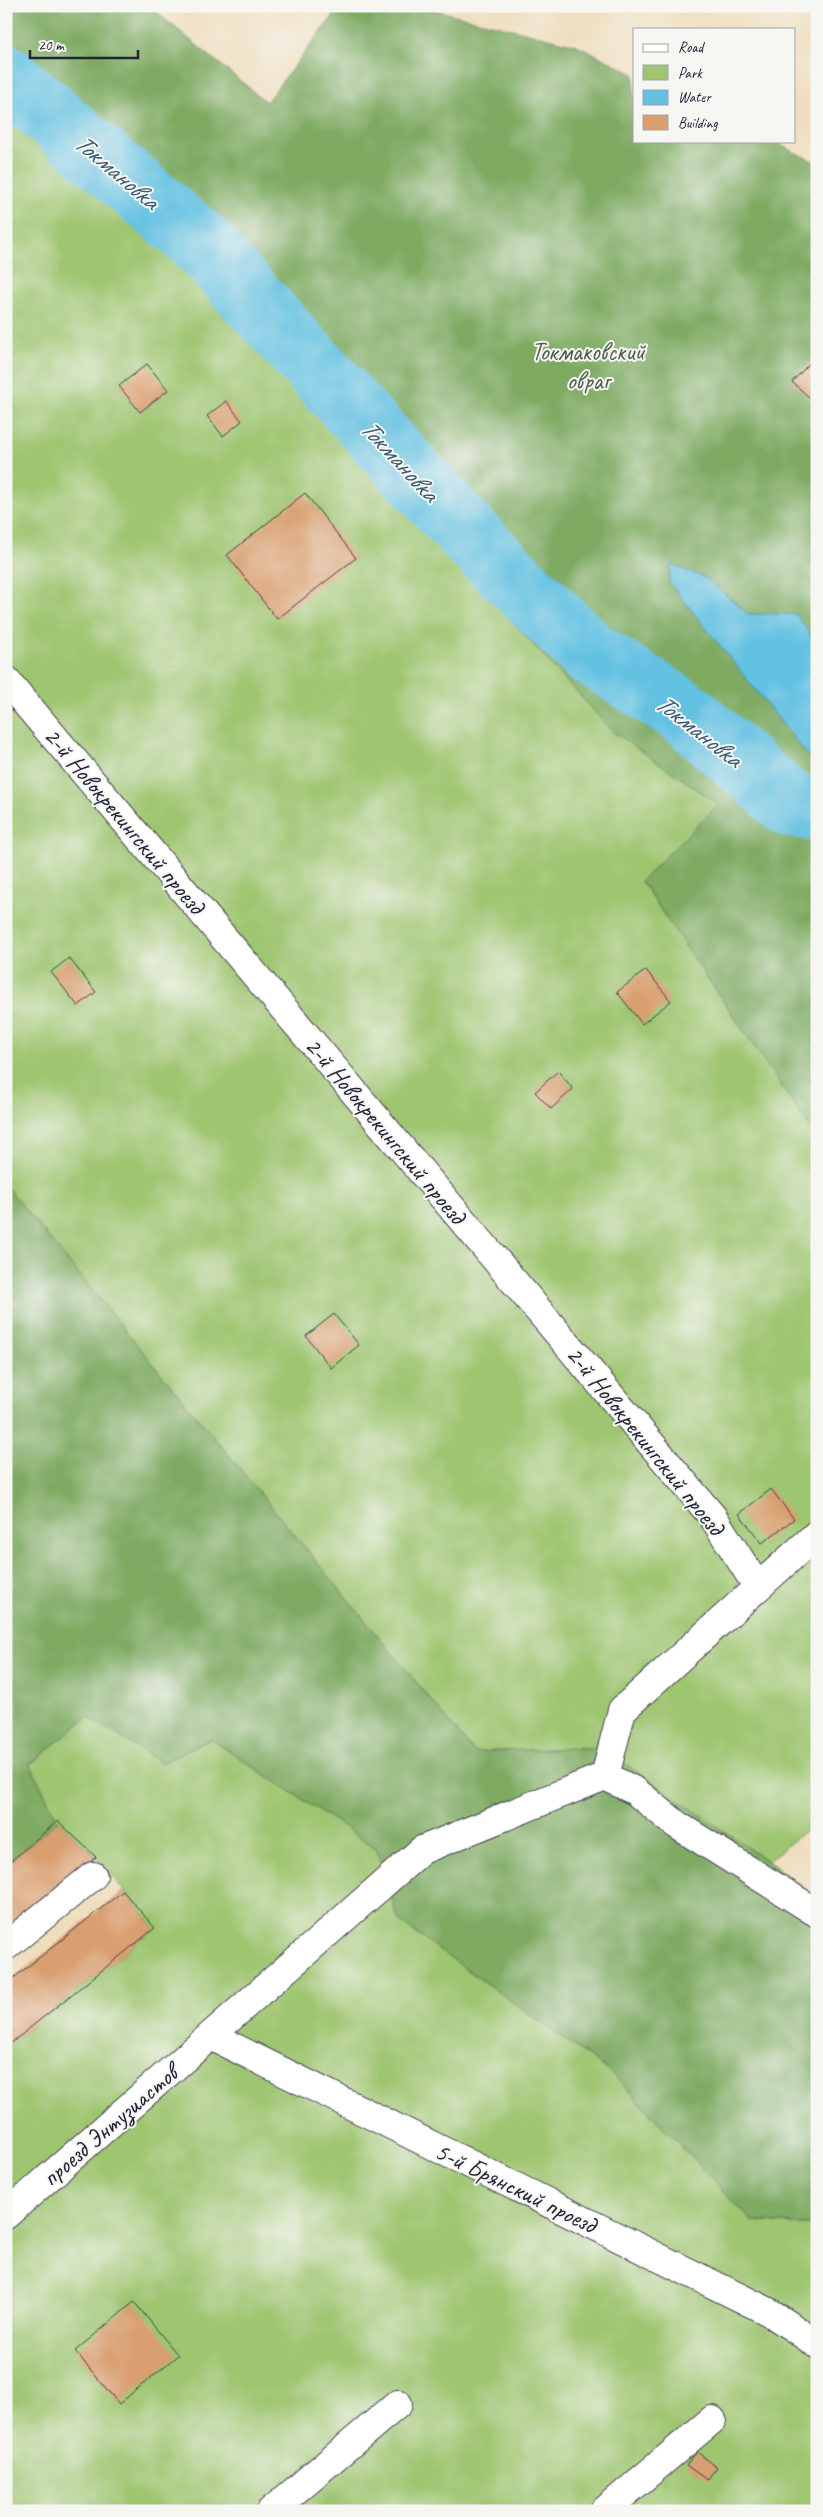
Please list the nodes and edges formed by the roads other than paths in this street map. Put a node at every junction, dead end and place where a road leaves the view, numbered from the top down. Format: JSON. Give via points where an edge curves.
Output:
{"nodes":[{"id":1,"x":6,"y":680,"type":"edge"},
{"id":2,"x":817,"y":1534,"type":"edge"},
{"id":3,"x":757,"y":1586,"type":"junction"},
{"id":4,"x":605,"y":1776,"type":"junction"},
{"id":5,"x":93,"y":1876,"type":"dead end"},
{"id":6,"x":817,"y":1912,"type":"edge"},
{"id":7,"x":6,"y":1946,"type":"edge"},
{"id":8,"x":211,"y":2036,"type":"junction"},
{"id":9,"x":6,"y":2215,"type":"edge"},
{"id":10,"x":817,"y":2344,"type":"edge"},
{"id":11,"x":398,"y":2404,"type":"dead end"},
{"id":12,"x":712,"y":2420,"type":"dead end"},
{"id":13,"x":271,"y":2511,"type":"edge"},
{"id":14,"x":604,"y":2511,"type":"edge"}],
"edges":[{"from":1,"to":3,"type":"street","name":"2-й Новокрекингский проезд","via":[[713,1517]]},
{"from":2,"to":3,"type":"street"},
{"from":3,"to":4,"type":"street","via":[[622,1710]]},
{"from":4,"to":6,"type":"street","via":[[635,1791],[677,1825]]},
{"from":4,"to":8,"type":"street","name":"проезд Энтузиастов","via":[[422,1850]]},
{"from":5,"to":7,"type":"street"},
{"from":8,"to":9,"type":"street","name":"проезд Энтузиастов"},
{"from":8,"to":10,"type":"street","name":"5-й Брянский проезд","via":[[771,2313]]},
{"from":11,"to":13,"type":"street"},
{"from":12,"to":14,"type":"street"}]}
